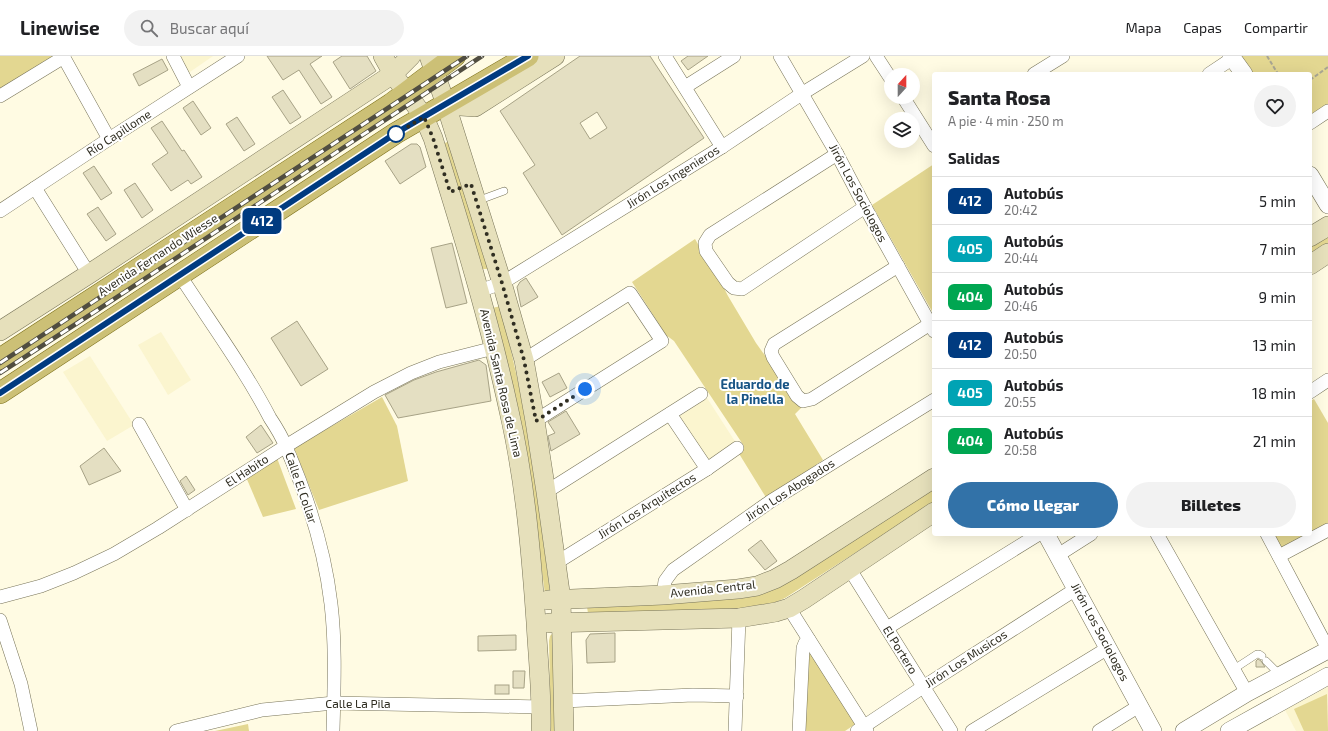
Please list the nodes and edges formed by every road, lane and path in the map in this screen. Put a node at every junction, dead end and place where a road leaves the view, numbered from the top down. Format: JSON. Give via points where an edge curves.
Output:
{"nodes":[{"id":1,"x":173,"y":56,"type":"edge"},
{"id":2,"x":238,"y":56,"type":"edge"},
{"id":3,"x":383,"y":56,"type":"edge"},
{"id":4,"x":411,"y":56,"type":"edge"},
{"id":5,"x":455,"y":56,"type":"edge"},
{"id":6,"x":528,"y":56,"type":"edge"},
{"id":7,"x":555,"y":56,"type":"edge"},
{"id":8,"x":665,"y":56,"type":"edge"},
{"id":9,"x":734,"y":56,"type":"edge"},
{"id":10,"x":780,"y":56,"type":"edge"},
{"id":11,"x":863,"y":56,"type":"edge"},
{"id":12,"x":876,"y":56,"type":"edge"},
{"id":13,"x":1063,"y":56,"type":"edge"},
{"id":14,"x":1267,"y":56,"type":"edge"},
{"id":15,"x":64,"y":57,"type":"edge"},
{"id":16,"x":1232,"y":57,"type":"edge"},
{"id":17,"x":431,"y":63,"type":"edge"},
{"id":18,"x":1328,"y":67,"type":"edge"},
{"id":19,"x":884,"y":68,"type":"edge"},
{"id":20,"x":1037,"y":72,"type":"edge"},
{"id":21,"x":1211,"y":72,"type":"edge"},
{"id":22,"x":1243,"y":72,"type":"edge"},
{"id":23,"x":1277,"y":72,"type":"edge"},
{"id":24,"x":393,"y":74,"type":"junction"},
{"id":25,"x":1312,"y":79,"type":"edge"},
{"id":26,"x":189,"y":87,"type":"junction"},
{"id":27,"x":685,"y":87,"type":"junction"},
{"id":28,"x":406,"y":93,"type":"junction"},
{"id":29,"x":803,"y":93,"type":"junction"},
{"id":30,"x":0,"y":96,"type":"edge"},
{"id":31,"x":907,"y":104,"type":"edge"},
{"id":32,"x":446,"y":105,"type":"junction"},
{"id":33,"x":1328,"y":111,"type":"edge"},
{"id":34,"x":424,"y":117,"type":"junction"},
{"id":35,"x":1312,"y":122,"type":"edge"},
{"id":36,"x":454,"y":128,"type":"junction"},
{"id":37,"x":433,"y":138,"type":"junction"},
{"id":38,"x":109,"y":139,"type":"junction"},
{"id":39,"x":932,"y":140,"type":"edge"},
{"id":40,"x":722,"y":147,"type":"junction"},
{"id":41,"x":837,"y":154,"type":"junction"},
{"id":42,"x":1312,"y":178,"type":"edge"},
{"id":43,"x":35,"y":188,"type":"junction"},
{"id":44,"x":504,"y":191,"type":"dead end"},
{"id":45,"x":450,"y":192,"type":"junction"},
{"id":46,"x":474,"y":193,"type":"junction"},
{"id":47,"x":1328,"y":205,"type":"edge"},
{"id":48,"x":865,"y":207,"type":"junction"},
{"id":49,"x":0,"y":211,"type":"edge"},
{"id":50,"x":1328,"y":226,"type":"edge"},
{"id":51,"x":1312,"y":236,"type":"edge"},
{"id":52,"x":1328,"y":253,"type":"edge"},
{"id":53,"x":1312,"y":264,"type":"edge"},
{"id":54,"x":898,"y":266,"type":"junction"},
{"id":55,"x":89,"y":274,"type":"junction"},
{"id":56,"x":180,"y":274,"type":"junction"},
{"id":57,"x":502,"y":283,"type":"junction"},
{"id":58,"x":479,"y":291,"type":"junction"},
{"id":59,"x":932,"y":328,"type":"edge"},
{"id":60,"x":0,"y":331,"type":"edge"},
{"id":61,"x":494,"y":348,"type":"junction"},
{"id":62,"x":0,"y":359,"type":"edge"},
{"id":63,"x":524,"y":360,"type":"junction"},
{"id":64,"x":1328,"y":380,"type":"edge"},
{"id":65,"x":1312,"y":391,"type":"edge"},
{"id":66,"x":0,"y":393,"type":"edge"},
{"id":67,"x":701,"y":394,"type":"dead end"},
{"id":68,"x":932,"y":401,"type":"edge"},
{"id":69,"x":670,"y":414,"type":"junction"},
{"id":70,"x":536,"y":421,"type":"junction"},
{"id":71,"x":140,"y":424,"type":"dead end"},
{"id":72,"x":286,"y":446,"type":"junction"},
{"id":73,"x":737,"y":448,"type":"dead end"},
{"id":74,"x":707,"y":469,"type":"junction"},
{"id":75,"x":932,"y":479,"type":"edge"},
{"id":76,"x":546,"y":492,"type":"junction"},
{"id":77,"x":187,"y":510,"type":"junction"},
{"id":78,"x":932,"y":513,"type":"edge"},
{"id":79,"x":1328,"y":530,"type":"edge"},
{"id":80,"x":1036,"y":536,"type":"edge"},
{"id":81,"x":1047,"y":536,"type":"edge"},
{"id":82,"x":1088,"y":536,"type":"edge"},
{"id":83,"x":1158,"y":536,"type":"edge"},
{"id":84,"x":1268,"y":536,"type":"edge"},
{"id":85,"x":1058,"y":555,"type":"junction"},
{"id":86,"x":1279,"y":556,"type":"junction"},
{"id":87,"x":556,"y":563,"type":"junction"},
{"id":88,"x":849,"y":568,"type":"junction"},
{"id":89,"x":1076,"y":589,"type":"junction"},
{"id":90,"x":663,"y":595,"type":"junction"},
{"id":91,"x":0,"y":597,"type":"edge"},
{"id":92,"x":561,"y":599,"type":"junction"},
{"id":93,"x":534,"y":600,"type":"junction"},
{"id":94,"x":789,"y":608,"type":"junction"},
{"id":95,"x":739,"y":618,"type":"junction"},
{"id":96,"x":0,"y":620,"type":"edge"},
{"id":97,"x":562,"y":622,"type":"junction"},
{"id":98,"x":536,"y":624,"type":"junction"},
{"id":99,"x":887,"y":628,"type":"junction"},
{"id":100,"x":809,"y":640,"type":"junction"},
{"id":101,"x":1108,"y":648,"type":"junction"},
{"id":102,"x":1328,"y":650,"type":"edge"},
{"id":103,"x":1234,"y":669,"type":"junction"},
{"id":104,"x":1281,"y":675,"type":"junction"},
{"id":105,"x":1328,"y":676,"type":"edge"},
{"id":106,"x":923,"y":686,"type":"junction"},
{"id":107,"x":1247,"y":693,"type":"junction"},
{"id":108,"x":736,"y":696,"type":"junction"},
{"id":109,"x":564,"y":701,"type":"junction"},
{"id":110,"x":334,"y":703,"type":"junction"},
{"id":111,"x":1140,"y":706,"type":"junction"},
{"id":112,"x":542,"y":707,"type":"junction"},
{"id":113,"x":863,"y":730,"type":"edge"},
{"id":114,"x":31,"y":731,"type":"edge"},
{"id":115,"x":176,"y":731,"type":"edge"},
{"id":116,"x":334,"y":731,"type":"edge"},
{"id":117,"x":541,"y":731,"type":"edge"},
{"id":118,"x":564,"y":731,"type":"edge"},
{"id":119,"x":735,"y":731,"type":"edge"},
{"id":120,"x":799,"y":731,"type":"edge"},
{"id":121,"x":951,"y":731,"type":"edge"},
{"id":122,"x":972,"y":731,"type":"edge"},
{"id":123,"x":1099,"y":731,"type":"edge"},
{"id":124,"x":1153,"y":731,"type":"edge"},
{"id":125,"x":1184,"y":731,"type":"edge"},
{"id":126,"x":1229,"y":731,"type":"edge"}],
"edges":[{"from":1,"to":26,"type":"street"},
{"from":2,"to":26,"type":"street","name":"Río Capillome"},
{"from":3,"to":24,"type":"main road","name":"Avenida Santa Rosa de Lima"},
{"from":4,"to":24,"type":"main road","name":"Avenida Fernando Wiesse"},
{"from":5,"to":17,"type":"main road","name":"Avenida Fernando Wiesse"},
{"from":6,"to":32,"type":"main road"},
{"from":7,"to":32,"type":"main road","via":[[475,107]]},
{"from":8,"to":27,"type":"street"},
{"from":9,"to":27,"type":"street"},
{"from":10,"to":29,"type":"street","name":"Jirón Los Sociologos"},
{"from":11,"to":29,"type":"street","name":"Jirón Los Ingenieros"},
{"from":12,"to":19,"type":"street"},
{"from":13,"to":20,"type":"street"},
{"from":14,"to":23,"type":"path"},
{"from":15,"to":30,"type":"street"},
{"from":15,"to":38,"type":"street"},
{"from":16,"to":21,"type":"street"},
{"from":16,"to":22,"type":"street"},
{"from":17,"to":28,"type":"main road","name":"Avenida Fernando Wiesse"},
{"from":17,"to":32,"type":"main road","name":"Avenida Santa Rosa de Lima"},
{"from":18,"to":25,"type":"path"},
{"from":24,"to":28,"type":"main road","name":"Avenida Santa Rosa de Lima"},
{"from":24,"to":55,"type":"main road","name":"Avenida Fernando Wiesse"},
{"from":26,"to":38,"type":"street","name":"Río Capillome"},
{"from":27,"to":40,"type":"street"},
{"from":28,"to":34,"type":"main road","name":"Avenida Santa Rosa de Lima"},
{"from":28,"to":62,"type":"main road","name":"Avenida Fernando Wiesse"},
{"from":29,"to":40,"type":"street","name":"Jirón Los Ingenieros"},
{"from":29,"to":41,"type":"street","name":"Jirón Los Sociologos"},
{"from":31,"to":39,"type":"street"},
{"from":32,"to":34,"type":"main road"},
{"from":32,"to":36,"type":"main road","name":"Avenida Santa Rosa de Lima"},
{"from":33,"to":35,"type":"street"},
{"from":34,"to":37,"type":"main road","name":"Avenida Santa Rosa de Lima"},
{"from":34,"to":56,"type":"main road"},
{"from":36,"to":37,"type":"main road"},
{"from":36,"to":46,"type":"main road","name":"Avenida Santa Rosa de Lima"},
{"from":37,"to":45,"type":"main road","name":"Avenida Santa Rosa de Lima"},
{"from":38,"to":43,"type":"street","name":"Río Capillome"},
{"from":40,"to":57,"type":"street","name":"Jirón Los Ingenieros"},
{"from":41,"to":48,"type":"street","name":"Jirón Los Sociologos"},
{"from":41,"to":48,"type":"street","via":[[710,235],[705,243],[706,251],[728,283],[734,288],[742,289]]},
{"from":42,"to":47,"type":"street"},
{"from":43,"to":49,"type":"street","name":"Río Capillome"},
{"from":43,"to":55,"type":"street"},
{"from":44,"to":46,"type":"lane"},
{"from":45,"to":46,"type":"main road"},
{"from":45,"to":58,"type":"main road","name":"Avenida Santa Rosa de Lima"},
{"from":46,"to":57,"type":"main road","name":"Avenida Santa Rosa de Lima"},
{"from":48,"to":54,"type":"street","name":"Jirón Los Sociologos"},
{"from":50,"to":51,"type":"main road"},
{"from":52,"to":53,"type":"main road"},
{"from":54,"to":59,"type":"street","name":"Jirón Los Sociologos"},
{"from":54,"to":59,"type":"street","via":[[774,344],[772,357],[797,396],[803,401],[812,400]]},
{"from":55,"to":60,"type":"main road","name":"Avenida Fernando Wiesse"},
{"from":56,"to":66,"type":"main road"},
{"from":56,"to":72,"type":"street","name":"Calle El Collar","via":[[262,401]]},
{"from":57,"to":58,"type":"street","name":"Jirón Los Ingenieros"},
{"from":57,"to":63,"type":"main road","name":"Avenida Santa Rosa de Lima"},
{"from":58,"to":61,"type":"main road","name":"Avenida Santa Rosa de Lima"},
{"from":61,"to":72,"type":"street","name":"El Habito","via":[[411,372]]},
{"from":61,"to":93,"type":"main road","name":"Avenida Santa Rosa de Lima","via":[[520,462]]},
{"from":63,"to":70,"type":"main road","name":"Avenida Santa Rosa de Lima"},
{"from":63,"to":70,"type":"street","via":[[630,293],[662,341]]},
{"from":64,"to":65,"type":"street"},
{"from":67,"to":69,"type":"street"},
{"from":68,"to":90,"type":"street","name":"Jirón Los Abogados","via":[[771,501],[673,570],[665,581]]},
{"from":69,"to":74,"type":"street"},
{"from":69,"to":76,"type":"street"},
{"from":70,"to":76,"type":"main road","name":"Avenida Santa Rosa de Lima"},
{"from":71,"to":77,"type":"street"},
{"from":72,"to":77,"type":"street","name":"El Habito"},
{"from":72,"to":110,"type":"street","name":"Calle El Collar","via":[[310,510],[322,554],[331,603]]},
{"from":73,"to":74,"type":"street","name":"Jirón Los Arquitectos"},
{"from":74,"to":87,"type":"street","name":"Jirón Los Arquitectos"},
{"from":75,"to":90,"type":"main road","name":"Avenida Central","via":[[775,579],[757,586],[738,589]]},
{"from":76,"to":87,"type":"main road","name":"Avenida Santa Rosa de Lima"},
{"from":77,"to":91,"type":"street","name":"El Habito","via":[[114,554],[74,574]]},
{"from":78,"to":88,"type":"main road"},
{"from":79,"to":86,"type":"street"},
{"from":80,"to":99,"type":"street"},
{"from":81,"to":85,"type":"street","name":"Jirón Los Sociologos"},
{"from":82,"to":85,"type":"street"},
{"from":83,"to":103,"type":"street"},
{"from":84,"to":86,"type":"street"},
{"from":85,"to":89,"type":"street","name":"Jirón Los Sociologos"},
{"from":86,"to":102,"type":"street"},
{"from":87,"to":92,"type":"main road","name":"Avenida Santa Rosa de Lima"},
{"from":88,"to":94,"type":"main road"},
{"from":88,"to":99,"type":"street","name":"El Portero"},
{"from":89,"to":101,"type":"street","name":"Jirón Los Sociologos"},
{"from":89,"to":106,"type":"street","name":"Jirón Los Musicos"},
{"from":90,"to":92,"type":"main road","name":"Avenida Central"},
{"from":92,"to":93,"type":"main road","name":"Avenida Central"},
{"from":92,"to":97,"type":"main road","name":"Avenida Santa Rosa de Lima"},
{"from":93,"to":98,"type":"main road","name":"Avenida Santa Rosa de Lima"},
{"from":94,"to":95,"type":"main road"},
{"from":94,"to":100,"type":"street"},
{"from":95,"to":97,"type":"main road"},
{"from":95,"to":108,"type":"street"},
{"from":96,"to":114,"type":"street","via":[[21,684]]},
{"from":97,"to":98,"type":"main road"},
{"from":97,"to":109,"type":"main road","name":"Avenida Santa Rosa de Lima"},
{"from":98,"to":112,"type":"main road","name":"Avenida Santa Rosa de Lima"},
{"from":99,"to":106,"type":"street","name":"El Portero"},
{"from":100,"to":113,"type":"street"},
{"from":100,"to":120,"type":"street","via":[[803,648]]},
{"from":101,"to":111,"type":"street","name":"Jirón Los Sociologos"},
{"from":101,"to":122,"type":"street"},
{"from":102,"to":104,"type":"street"},
{"from":103,"to":104,"type":"lane","via":[[1259,654]]},
{"from":103,"to":107,"type":"street"},
{"from":104,"to":107,"type":"street"},
{"from":105,"to":126,"type":"street"},
{"from":106,"to":113,"type":"street","name":"Jirón Los Musicos"},
{"from":106,"to":121,"type":"street","name":"El Portero"},
{"from":107,"to":125,"type":"street"},
{"from":108,"to":109,"type":"street","via":[[693,695]]},
{"from":108,"to":119,"type":"street"},
{"from":109,"to":118,"type":"main road","name":"Avenida Santa Rosa de Lima"},
{"from":110,"to":112,"type":"street","name":"Calle La Pila"},
{"from":110,"to":115,"type":"street","name":"Calle La Pila","via":[[262,710]]},
{"from":110,"to":116,"type":"street","name":"Calle El Collar"},
{"from":111,"to":123,"type":"street"},
{"from":111,"to":124,"type":"street","name":"Jirón Los Sociologos"},
{"from":112,"to":117,"type":"main road","name":"Avenida Santa Rosa de Lima"}]}
